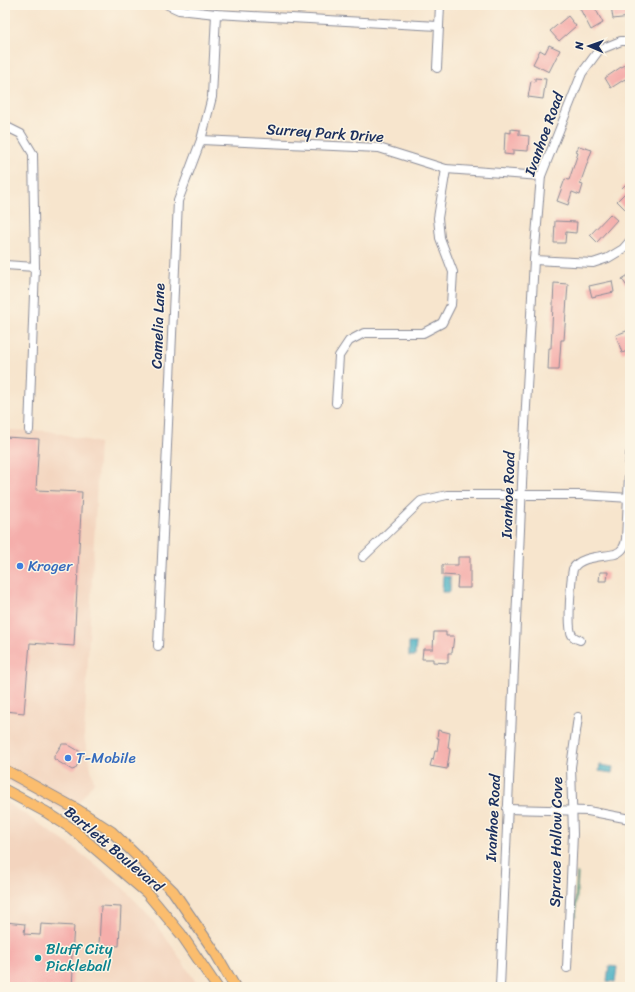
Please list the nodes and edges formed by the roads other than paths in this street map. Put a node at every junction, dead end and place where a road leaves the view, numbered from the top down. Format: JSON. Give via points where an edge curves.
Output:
{"nodes":[{"id":1,"x":168,"y":5,"type":"edge"},
{"id":2,"x":440,"y":5,"type":"edge"},
{"id":3,"x":216,"y":14,"type":"junction"},
{"id":4,"x":438,"y":26,"type":"junction"},
{"id":5,"x":630,"y":41,"type":"edge"},
{"id":6,"x":437,"y":68,"type":"dead end"},
{"id":7,"x":5,"y":126,"type":"edge"},
{"id":8,"x":200,"y":140,"type":"junction"},
{"id":9,"x":446,"y":169,"type":"junction"},
{"id":10,"x":541,"y":176,"type":"junction"},
{"id":11,"x":630,"y":241,"type":"edge"},
{"id":12,"x":534,"y":260,"type":"junction"},
{"id":13,"x":5,"y":265,"type":"edge"},
{"id":14,"x":35,"y":267,"type":"junction"},
{"id":15,"x":336,"y":403,"type":"dead end"},
{"id":16,"x":29,"y":430,"type":"dead end"},
{"id":17,"x":630,"y":454,"type":"edge"},
{"id":18,"x":522,"y":495,"type":"junction"},
{"id":19,"x":629,"y":498,"type":"edge"},
{"id":20,"x":363,"y":557,"type":"dead end"},
{"id":21,"x":580,"y":640,"type":"dead end"},
{"id":22,"x":158,"y":646,"type":"dead end"},
{"id":23,"x":578,"y":717,"type":"dead end"},
{"id":24,"x":5,"y":770,"type":"edge"},
{"id":25,"x":5,"y":790,"type":"edge"},
{"id":26,"x":507,"y":809,"type":"junction"},
{"id":27,"x":572,"y":811,"type":"junction"},
{"id":28,"x":630,"y":818,"type":"edge"},
{"id":29,"x":216,"y":954,"type":"junction"},
{"id":30,"x":202,"y":965,"type":"junction"},
{"id":31,"x":567,"y":968,"type":"dead end"},
{"id":32,"x":217,"y":987,"type":"edge"},
{"id":33,"x":235,"y":987,"type":"edge"},
{"id":34,"x":500,"y":987,"type":"edge"}],
"edges":[{"from":1,"to":3,"type":"street","via":[[179,10]]},
{"from":2,"to":4,"type":"street"},
{"from":3,"to":4,"type":"street"},
{"from":3,"to":8,"type":"street","name":"Camelia Lane","via":[[212,97]]},
{"from":4,"to":6,"type":"street"},
{"from":5,"to":10,"type":"street","name":"Ivanhoe Road","via":[[621,40],[599,50],[582,73]]},
{"from":7,"to":14,"type":"street","via":[[21,134],[33,154]]},
{"from":8,"to":9,"type":"street","name":"Surrey Park Drive","via":[[379,148]]},
{"from":8,"to":22,"type":"street","name":"Camelia Lane","via":[[178,200]]},
{"from":9,"to":10,"type":"street","name":"Surrey Park Drive"},
{"from":9,"to":15,"type":"street","via":[[438,218],[440,238],[453,272],[451,305],[442,323],[423,333],[364,333],[349,341],[339,356]]},
{"from":10,"to":12,"type":"street","name":"Ivanhoe Road"},
{"from":11,"to":12,"type":"street","via":[[623,249],[608,258],[593,263]]},
{"from":12,"to":18,"type":"street","name":"Ivanhoe Road"},
{"from":13,"to":14,"type":"street"},
{"from":14,"to":16,"type":"street"},
{"from":17,"to":19,"type":"street"},
{"from":18,"to":19,"type":"street"},
{"from":18,"to":20,"type":"street","via":[[447,495],[420,501]]},
{"from":18,"to":26,"type":"street","name":"Ivanhoe Road"},
{"from":19,"to":21,"type":"street","via":[[625,547],[615,554],[582,560],[573,569],[570,625],[572,635]]},
{"from":23,"to":27,"type":"street","name":"Spruce Hollow Cove","via":[[571,766]]},
{"from":24,"to":29,"type":"main road","name":"Bartlett Boulevard","via":[[112,832],[172,891]]},
{"from":25,"to":30,"type":"main road","name":"Bartlett Boulevard","via":[[71,828],[147,893],[181,934]]},
{"from":26,"to":27,"type":"street"},
{"from":26,"to":34,"type":"street","name":"Ivanhoe Road"},
{"from":27,"to":28,"type":"street"},
{"from":27,"to":31,"type":"street","name":"Spruce Hollow Cove"},
{"from":29,"to":30,"type":"main road"},
{"from":29,"to":33,"type":"main road","name":"Bartlett Boulevard"},
{"from":30,"to":32,"type":"main road","name":"Bartlett Boulevard"}]}
